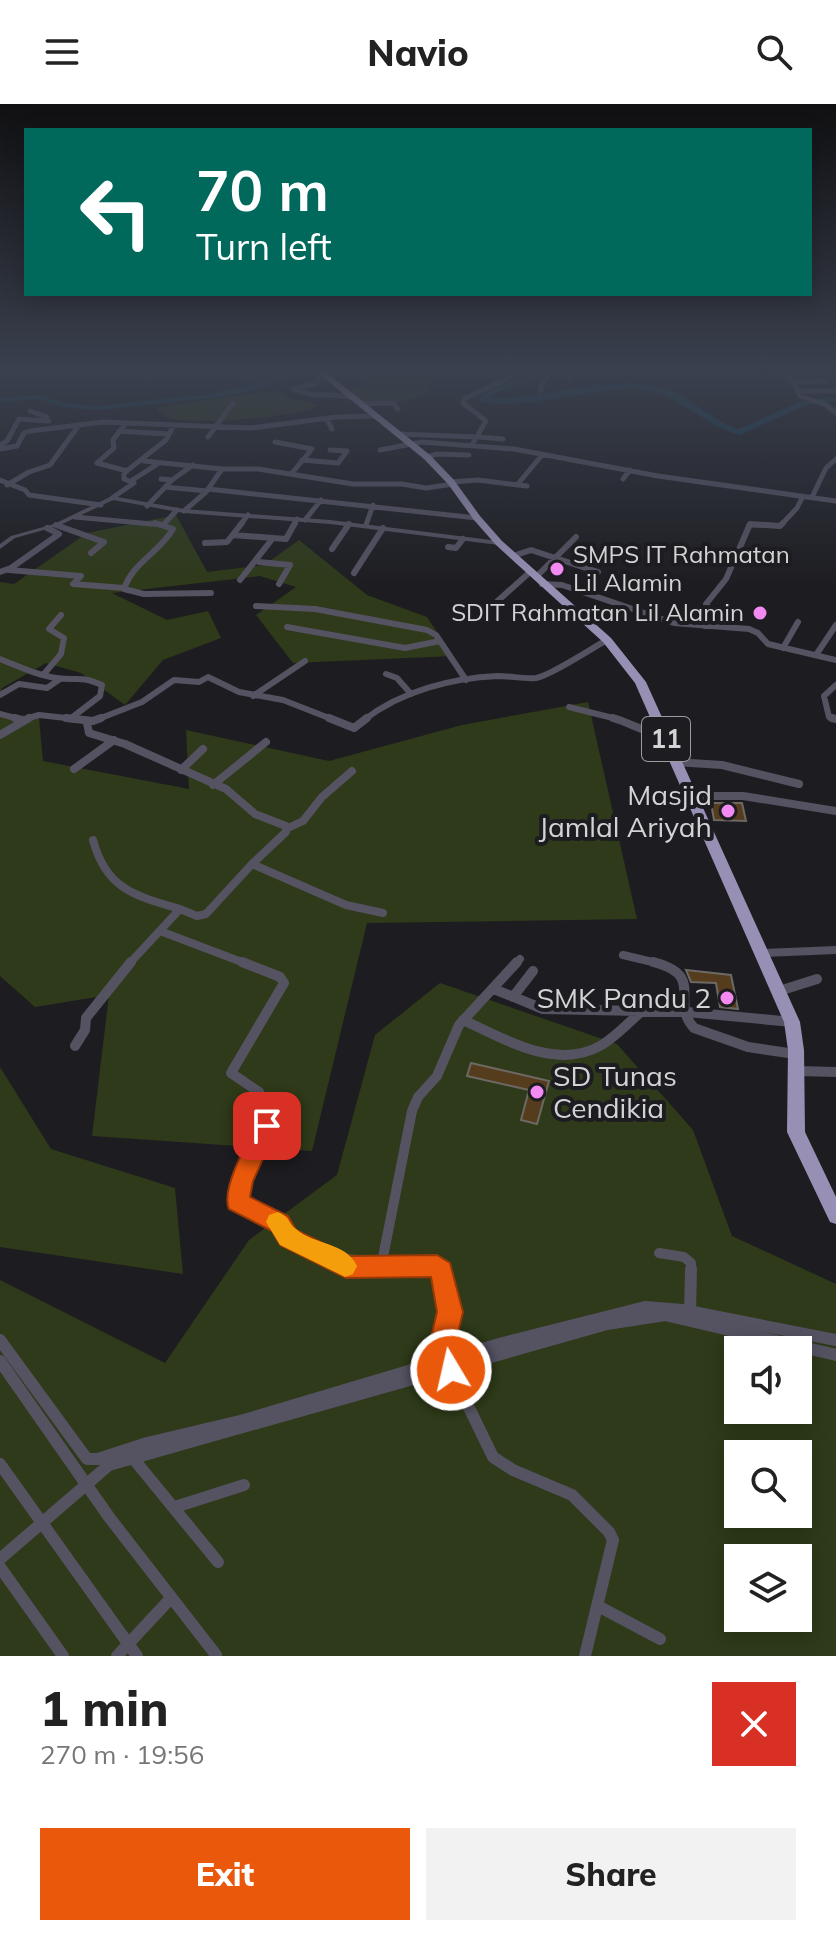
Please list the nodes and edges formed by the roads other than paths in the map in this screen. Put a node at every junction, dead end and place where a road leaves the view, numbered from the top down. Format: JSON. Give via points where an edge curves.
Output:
{"nodes":[{"id":1,"x":20,"y":441,"type":"edge"},
{"id":2,"x":67,"y":441,"type":"edge"},
{"id":3,"x":113,"y":441,"type":"edge"},
{"id":4,"x":164,"y":441,"type":"edge"},
{"id":5,"x":409,"y":441,"type":"edge"},
{"id":6,"x":475,"y":441,"type":"edge"},
{"id":7,"x":275,"y":442,"type":"dead end"},
{"id":8,"x":412,"y":444,"type":"junction"},
{"id":9,"x":472,"y":445,"type":"junction"},
{"id":10,"x":0,"y":447,"type":"edge"},
{"id":11,"x":330,"y":450,"type":"dead end"},
{"id":12,"x":380,"y":450,"type":"dead end"},
{"id":13,"x":469,"y":455,"type":"dead end"},
{"id":14,"x":542,"y":455,"type":"junction"},
{"id":15,"x":427,"y":457,"type":"junction"},
{"id":16,"x":836,"y":459,"type":"edge"},
{"id":17,"x":302,"y":460,"type":"junction"},
{"id":18,"x":144,"y":461,"type":"junction"},
{"id":19,"x":160,"y":462,"type":"junction"},
{"id":20,"x":193,"y":465,"type":"junction"},
{"id":21,"x":222,"y":469,"type":"junction"},
{"id":22,"x":630,"y":470,"type":"junction"},
{"id":23,"x":127,"y":471,"type":"junction"},
{"id":24,"x":292,"y":473,"type":"junction"},
{"id":25,"x":161,"y":479,"type":"dead end"},
{"id":26,"x":623,"y":479,"type":"dead end"},
{"id":27,"x":0,"y":480,"type":"edge"},
{"id":28,"x":172,"y":480,"type":"junction"},
{"id":29,"x":131,"y":481,"type":"junction"},
{"id":30,"x":449,"y":483,"type":"junction"},
{"id":31,"x":353,"y":484,"type":"junction"},
{"id":32,"x":7,"y":485,"type":"junction"},
{"id":33,"x":517,"y":485,"type":"junction"},
{"id":34,"x":527,"y":486,"type":"dead end"},
{"id":35,"x":165,"y":487,"type":"junction"},
{"id":36,"x":208,"y":490,"type":"junction"},
{"id":37,"x":803,"y":496,"type":"junction"},
{"id":38,"x":812,"y":497,"type":"junction"},
{"id":39,"x":112,"y":498,"type":"junction"},
{"id":40,"x":321,"y":500,"type":"junction"},
{"id":41,"x":836,"y":501,"type":"edge"},
{"id":42,"x":348,"y":502,"type":"junction"},
{"id":43,"x":101,"y":505,"type":"junction"},
{"id":44,"x":373,"y":505,"type":"junction"},
{"id":45,"x":147,"y":506,"type":"junction"},
{"id":46,"x":180,"y":510,"type":"junction"},
{"id":47,"x":248,"y":515,"type":"junction"},
{"id":48,"x":75,"y":517,"type":"junction"},
{"id":49,"x":477,"y":518,"type":"junction"},
{"id":50,"x":301,"y":519,"type":"junction"},
{"id":51,"x":349,"y":524,"type":"junction"},
{"id":52,"x":56,"y":525,"type":"junction"},
{"id":53,"x":163,"y":525,"type":"junction"},
{"id":54,"x":366,"y":526,"type":"junction"},
{"id":55,"x":47,"y":528,"type":"junction"},
{"id":56,"x":383,"y":528,"type":"junction"},
{"id":57,"x":233,"y":535,"type":"junction"},
{"id":58,"x":576,"y":537,"type":"dead end"},
{"id":59,"x":273,"y":538,"type":"junction"},
{"id":60,"x":463,"y":539,"type":"junction"},
{"id":61,"x":205,"y":543,"type":"dead end"},
{"id":62,"x":499,"y":543,"type":"junction"},
{"id":63,"x":0,"y":547,"type":"edge"},
{"id":64,"x":448,"y":547,"type":"dead end"},
{"id":65,"x":332,"y":549,"type":"dead end"},
{"id":66,"x":91,"y":553,"type":"dead end"},
{"id":67,"x":513,"y":556,"type":"junction"},
{"id":68,"x":556,"y":557,"type":"junction"},
{"id":69,"x":259,"y":562,"type":"junction"},
{"id":70,"x":78,"y":567,"type":"dead end"},
{"id":71,"x":9,"y":570,"type":"junction"},
{"id":72,"x":0,"y":572,"type":"edge"},
{"id":73,"x":598,"y":572,"type":"dead end"},
{"id":74,"x":354,"y":573,"type":"dead end"},
{"id":75,"x":70,"y":574,"type":"junction"},
{"id":76,"x":536,"y":578,"type":"junction"},
{"id":77,"x":240,"y":580,"type":"dead end"},
{"id":78,"x":279,"y":584,"type":"dead end"},
{"id":79,"x":124,"y":588,"type":"junction"},
{"id":80,"x":211,"y":593,"type":"dead end"},
{"id":81,"x":256,"y":606,"type":"dead end"},
{"id":82,"x":492,"y":606,"type":"dead end"},
{"id":83,"x":61,"y":615,"type":"dead end"},
{"id":84,"x":798,"y":622,"type":"dead end"},
{"id":85,"x":836,"y":625,"type":"edge"},
{"id":86,"x":704,"y":626,"type":"junction"},
{"id":87,"x":287,"y":627,"type":"dead end"},
{"id":88,"x":607,"y":640,"type":"junction"},
{"id":89,"x":440,"y":641,"type":"junction"},
{"id":90,"x":783,"y":648,"type":"junction"},
{"id":91,"x":816,"y":655,"type":"junction"},
{"id":92,"x":0,"y":659,"type":"edge"},
{"id":93,"x":836,"y":660,"type":"edge"},
{"id":94,"x":305,"y":661,"type":"dead end"},
{"id":95,"x":29,"y":670,"type":"junction"},
{"id":96,"x":386,"y":674,"type":"dead end"},
{"id":97,"x":43,"y":675,"type":"junction"},
{"id":98,"x":60,"y":679,"type":"junction"},
{"id":99,"x":466,"y":680,"type":"junction"},
{"id":100,"x":21,"y":684,"type":"junction"},
{"id":101,"x":836,"y":685,"type":"edge"},
{"id":102,"x":411,"y":694,"type":"junction"},
{"id":103,"x":0,"y":695,"type":"edge"},
{"id":104,"x":253,"y":696,"type":"junction"},
{"id":105,"x":569,"y":707,"type":"dead end"},
{"id":106,"x":0,"y":714,"type":"edge"},
{"id":107,"x":70,"y":719,"type":"junction"},
{"id":108,"x":836,"y":719,"type":"edge"},
{"id":109,"x":22,"y":720,"type":"junction"},
{"id":110,"x":87,"y":723,"type":"junction"},
{"id":111,"x":0,"y":735,"type":"edge"},
{"id":112,"x":664,"y":735,"type":"junction"},
{"id":113,"x":114,"y":740,"type":"junction"},
{"id":114,"x":266,"y":742,"type":"dead end"},
{"id":115,"x":203,"y":749,"type":"dead end"},
{"id":116,"x":675,"y":762,"type":"junction"},
{"id":117,"x":74,"y":769,"type":"dead end"},
{"id":118,"x":181,"y":770,"type":"junction"},
{"id":119,"x":352,"y":771,"type":"dead end"},
{"id":120,"x":799,"y":784,"type":"dead end"},
{"id":121,"x":213,"y":785,"type":"junction"},
{"id":122,"x":691,"y":796,"type":"junction"},
{"id":123,"x":836,"y":811,"type":"edge"},
{"id":124,"x":288,"y":828,"type":"junction"},
{"id":125,"x":93,"y":840,"type":"dead end"},
{"id":126,"x":252,"y":864,"type":"junction"},
{"id":127,"x":180,"y":909,"type":"junction"},
{"id":128,"x":383,"y":913,"type":"dead end"},
{"id":129,"x":160,"y":931,"type":"junction"},
{"id":130,"x":836,"y":950,"type":"edge"},
{"id":131,"x":763,"y":953,"type":"junction"},
{"id":132,"x":623,"y":955,"type":"dead end"},
{"id":133,"x":520,"y":959,"type":"dead end"},
{"id":134,"x":533,"y":971,"type":"dead end"},
{"id":135,"x":817,"y":979,"type":"dead end"},
{"id":136,"x":494,"y":989,"type":"junction"},
{"id":137,"x":779,"y":991,"type":"junction"},
{"id":138,"x":513,"y":997,"type":"junction"},
{"id":139,"x":643,"y":1010,"type":"junction"},
{"id":140,"x":687,"y":1012,"type":"junction"},
{"id":141,"x":463,"y":1020,"type":"junction"},
{"id":142,"x":792,"y":1022,"type":"junction"},
{"id":143,"x":75,"y":1046,"type":"dead end"},
{"id":144,"x":795,"y":1054,"type":"junction"},
{"id":145,"x":796,"y":1071,"type":"junction"},
{"id":146,"x":836,"y":1072,"type":"edge"},
{"id":147,"x":831,"y":1195,"type":"edge"},
{"id":148,"x":836,"y":1216,"type":"edge"},
{"id":149,"x":659,"y":1253,"type":"dead end"},
{"id":150,"x":347,"y":1259,"type":"dead end"},
{"id":151,"x":690,"y":1316,"type":"junction"},
{"id":152,"x":0,"y":1340,"type":"edge"},
{"id":153,"x":836,"y":1340,"type":"edge"},
{"id":154,"x":836,"y":1355,"type":"edge"},
{"id":155,"x":0,"y":1361,"type":"edge"},
{"id":156,"x":448,"y":1366,"type":"junction"},
{"id":157,"x":5,"y":1376,"type":"edge"},
{"id":158,"x":349,"y":1388,"type":"junction"},
{"id":159,"x":365,"y":1394,"type":"junction"},
{"id":160,"x":266,"y":1413,"type":"junction"},
{"id":161,"x":248,"y":1427,"type":"junction"},
{"id":162,"x":131,"y":1454,"type":"junction"},
{"id":163,"x":0,"y":1464,"type":"edge"},
{"id":164,"x":87,"y":1483,"type":"junction"},
{"id":165,"x":244,"y":1485,"type":"dead end"},
{"id":166,"x":175,"y":1507,"type":"junction"},
{"id":167,"x":41,"y":1523,"type":"junction"},
{"id":168,"x":0,"y":1559,"type":"edge"},
{"id":169,"x":218,"y":1562,"type":"dead end"},
{"id":170,"x":0,"y":1567,"type":"edge"},
{"id":171,"x":171,"y":1598,"type":"junction"},
{"id":172,"x":598,"y":1606,"type":"junction"},
{"id":173,"x":660,"y":1639,"type":"dead end"},
{"id":174,"x":133,"y":1650,"type":"edge"},
{"id":175,"x":216,"y":1655,"type":"edge"},
{"id":176,"x":63,"y":1656,"type":"edge"},
{"id":177,"x":117,"y":1656,"type":"edge"},
{"id":178,"x":585,"y":1656,"type":"edge"}],
"edges":[{"from":1,"to":10,"type":"street"},
{"from":2,"to":32,"type":"street","via":[[50,465]]},
{"from":3,"to":23,"type":"street","via":[[114,448],[97,463]]},
{"from":4,"to":18,"type":"street"},
{"from":5,"to":8,"type":"highway","number":"11"},
{"from":6,"to":9,"type":"street"},
{"from":7,"to":17,"type":"street","via":[[310,448]]},
{"from":8,"to":9,"type":"street"},
{"from":8,"to":12,"type":"street"},
{"from":8,"to":15,"type":"highway","number":"11"},
{"from":9,"to":14,"type":"street"},
{"from":11,"to":17,"type":"street","via":[[347,451],[338,463]]},
{"from":13,"to":15,"type":"street"},
{"from":14,"to":22,"type":"street"},
{"from":14,"to":33,"type":"street"},
{"from":15,"to":30,"type":"highway","number":"11"},
{"from":16,"to":38,"type":"street","via":[[823,469]]},
{"from":17,"to":24,"type":"street"},
{"from":18,"to":19,"type":"street"},
{"from":18,"to":23,"type":"street"},
{"from":19,"to":20,"type":"street"},
{"from":19,"to":29,"type":"street"},
{"from":20,"to":21,"type":"street"},
{"from":20,"to":28,"type":"street"},
{"from":21,"to":24,"type":"street"},
{"from":21,"to":36,"type":"street"},
{"from":22,"to":26,"type":"street"},
{"from":22,"to":37,"type":"street"},
{"from":23,"to":29,"type":"street","via":[[123,476]]},
{"from":24,"to":31,"type":"street"},
{"from":25,"to":28,"type":"street"},
{"from":27,"to":32,"type":"street"},
{"from":28,"to":35,"type":"street"},
{"from":29,"to":39,"type":"street"},
{"from":30,"to":31,"type":"street"},
{"from":30,"to":33,"type":"street"},
{"from":30,"to":49,"type":"highway","number":"11"},
{"from":31,"to":42,"type":"street"},
{"from":32,"to":43,"type":"street","via":[[29,495]]},
{"from":33,"to":34,"type":"street"},
{"from":35,"to":36,"type":"street"},
{"from":35,"to":45,"type":"street"},
{"from":36,"to":40,"type":"street"},
{"from":36,"to":46,"type":"street"},
{"from":37,"to":38,"type":"street"},
{"from":37,"to":86,"type":"street","via":[[780,526],[750,524],[726,579],[706,604],[714,616]]},
{"from":38,"to":41,"type":"street"},
{"from":39,"to":43,"type":"street"},
{"from":39,"to":45,"type":"street"},
{"from":40,"to":42,"type":"street"},
{"from":40,"to":50,"type":"street"},
{"from":42,"to":44,"type":"street"},
{"from":43,"to":48,"type":"street"},
{"from":44,"to":49,"type":"street"},
{"from":44,"to":54,"type":"street"},
{"from":45,"to":46,"type":"street"},
{"from":46,"to":47,"type":"street"},
{"from":46,"to":53,"type":"street"},
{"from":47,"to":50,"type":"street"},
{"from":47,"to":57,"type":"street"},
{"from":48,"to":52,"type":"street"},
{"from":48,"to":53,"type":"street"},
{"from":49,"to":62,"type":"highway","number":"11"},
{"from":50,"to":51,"type":"street"},
{"from":50,"to":59,"type":"street","via":[[288,538]]},
{"from":51,"to":54,"type":"street"},
{"from":51,"to":65,"type":"street"},
{"from":52,"to":55,"type":"street"},
{"from":52,"to":66,"type":"street","via":[[104,542]]},
{"from":53,"to":79,"type":"street","via":[[174,533],[131,568]]},
{"from":54,"to":56,"type":"street"},
{"from":55,"to":63,"type":"street","via":[[13,537]]},
{"from":55,"to":71,"type":"street","via":[[59,534]]},
{"from":56,"to":60,"type":"street"},
{"from":56,"to":74,"type":"street"},
{"from":57,"to":59,"type":"street"},
{"from":57,"to":61,"type":"street","via":[[222,543]]},
{"from":58,"to":68,"type":"street"},
{"from":59,"to":69,"type":"street"},
{"from":60,"to":62,"type":"street"},
{"from":60,"to":64,"type":"street","via":[[456,548]]},
{"from":62,"to":67,"type":"highway","number":"11"},
{"from":67,"to":68,"type":"street","via":[[530,550]]},
{"from":67,"to":76,"type":"highway","number":"11"},
{"from":68,"to":73,"type":"street"},
{"from":68,"to":76,"type":"street"},
{"from":69,"to":77,"type":"street"},
{"from":69,"to":78,"type":"street","via":[[290,565]]},
{"from":70,"to":75,"type":"street"},
{"from":71,"to":72,"type":"street"},
{"from":71,"to":75,"type":"street"},
{"from":75,"to":79,"type":"street","via":[[81,576],[73,584]]},
{"from":76,"to":82,"type":"street"},
{"from":76,"to":86,"type":"street","via":[[674,623]]},
{"from":76,"to":88,"type":"highway","number":"11"},
{"from":79,"to":80,"type":"street","via":[[142,596]]},
{"from":81,"to":89,"type":"street","via":[[383,621],[427,630]]},
{"from":83,"to":97,"type":"street","via":[[49,629],[64,638],[62,650]]},
{"from":84,"to":90,"type":"street"},
{"from":85,"to":91,"type":"street"},
{"from":86,"to":90,"type":"street","via":[[753,630],[764,642]]},
{"from":87,"to":89,"type":"street","via":[[405,648]]},
{"from":88,"to":99,"type":"street","via":[[538,678]]},
{"from":88,"to":112,"type":"highway","number":"11","via":[[640,682]]},
{"from":89,"to":99,"type":"street"},
{"from":90,"to":91,"type":"street"},
{"from":91,"to":93,"type":"street"},
{"from":92,"to":95,"type":"street"},
{"from":94,"to":104,"type":"street"},
{"from":95,"to":97,"type":"street"},
{"from":95,"to":100,"type":"street"},
{"from":96,"to":102,"type":"street"},
{"from":97,"to":98,"type":"street"},
{"from":98,"to":100,"type":"street","via":[[47,688]]},
{"from":98,"to":107,"type":"street","via":[[81,676],[103,687],[100,696]]},
{"from":99,"to":102,"type":"street"},
{"from":100,"to":103,"type":"street"},
{"from":101,"to":108,"type":"street","via":[[824,696],[829,717]]},
{"from":102,"to":104,"type":"street","via":[[385,704],[352,728],[283,700]]},
{"from":104,"to":110,"type":"street","via":[[212,678],[197,683],[177,679],[142,702]]},
{"from":105,"to":112,"type":"street"},
{"from":106,"to":109,"type":"street"},
{"from":107,"to":109,"type":"street","via":[[39,715]]},
{"from":107,"to":110,"type":"street"},
{"from":109,"to":111,"type":"street"},
{"from":110,"to":113,"type":"street","via":[[89,733]]},
{"from":112,"to":116,"type":"highway","number":"11"},
{"from":113,"to":117,"type":"street"},
{"from":113,"to":118,"type":"street"},
{"from":114,"to":121,"type":"street"},
{"from":115,"to":118,"type":"street"},
{"from":116,"to":120,"type":"street","via":[[728,765]]},
{"from":116,"to":122,"type":"highway","number":"11"},
{"from":118,"to":121,"type":"street"},
{"from":119,"to":124,"type":"street","via":[[306,819]]},
{"from":121,"to":124,"type":"street","via":[[226,789],[255,814]]},
{"from":122,"to":123,"type":"street","via":[[743,796]]},
{"from":122,"to":131,"type":"highway","number":"11"},
{"from":124,"to":126,"type":"street"},
{"from":125,"to":127,"type":"street","via":[[99,863],[113,884]]},
{"from":126,"to":127,"type":"street","via":[[206,914]]},
{"from":126,"to":128,"type":"street","via":[[346,905]]},
{"from":127,"to":129,"type":"street"},
{"from":129,"to":143,"type":"street","via":[[89,1013]]},
{"from":129,"to":156,"type":"street","via":[[284,983],[231,1073],[259,1092],[257,1105],[272,1119],[237,1202],[346,1267],[437,1266],[450,1312],[441,1350]]},
{"from":130,"to":131,"type":"street"},
{"from":131,"to":137,"type":"highway","number":"11"},
{"from":132,"to":140,"type":"street","via":[[679,973]]},
{"from":133,"to":136,"type":"street"},
{"from":134,"to":138,"type":"street"},
{"from":135,"to":137,"type":"street"},
{"from":136,"to":138,"type":"street"},
{"from":136,"to":141,"type":"street"},
{"from":137,"to":142,"type":"highway","number":"11"},
{"from":138,"to":139,"type":"street","via":[[543,1009]]},
{"from":139,"to":140,"type":"street"},
{"from":139,"to":141,"type":"street","via":[[597,1048],[569,1054],[523,1046]]},
{"from":140,"to":142,"type":"street"},
{"from":140,"to":144,"type":"street","via":[[694,1028],[748,1047]]},
{"from":141,"to":150,"type":"street","via":[[437,1076],[412,1111],[383,1257],[378,1262]]},
{"from":142,"to":144,"type":"highway","number":"11"},
{"from":144,"to":145,"type":"highway","number":"11"},
{"from":145,"to":146,"type":"street"},
{"from":145,"to":147,"type":"highway","number":"11","via":[[796,1132]]},
{"from":147,"to":148,"type":"highway","number":"11"},
{"from":149,"to":151,"type":"street","via":[[691,1263]]},
{"from":151,"to":153,"type":"street"},
{"from":151,"to":154,"type":"street"},
{"from":151,"to":156,"type":"street","via":[[620,1321]]},
{"from":152,"to":162,"type":"street","via":[[87,1459]]},
{"from":155,"to":157,"type":"street"},
{"from":156,"to":158,"type":"street"},
{"from":156,"to":159,"type":"street"},
{"from":156,"to":172,"type":"street","via":[[493,1457],[572,1495],[609,1532],[612,1551]]},
{"from":157,"to":164,"type":"street"},
{"from":158,"to":159,"type":"street"},
{"from":158,"to":160,"type":"street"},
{"from":159,"to":161,"type":"street"},
{"from":160,"to":161,"type":"street"},
{"from":160,"to":162,"type":"street"},
{"from":161,"to":162,"type":"street"},
{"from":162,"to":164,"type":"street"},
{"from":162,"to":166,"type":"street"},
{"from":163,"to":167,"type":"street"},
{"from":164,"to":167,"type":"street"},
{"from":164,"to":171,"type":"street"},
{"from":165,"to":166,"type":"street"},
{"from":166,"to":169,"type":"street"},
{"from":167,"to":168,"type":"street"},
{"from":167,"to":174,"type":"street"},
{"from":170,"to":176,"type":"street"},
{"from":171,"to":174,"type":"street"},
{"from":171,"to":175,"type":"street"},
{"from":172,"to":173,"type":"street"},
{"from":172,"to":178,"type":"street"},
{"from":174,"to":177,"type":"street"}]}
